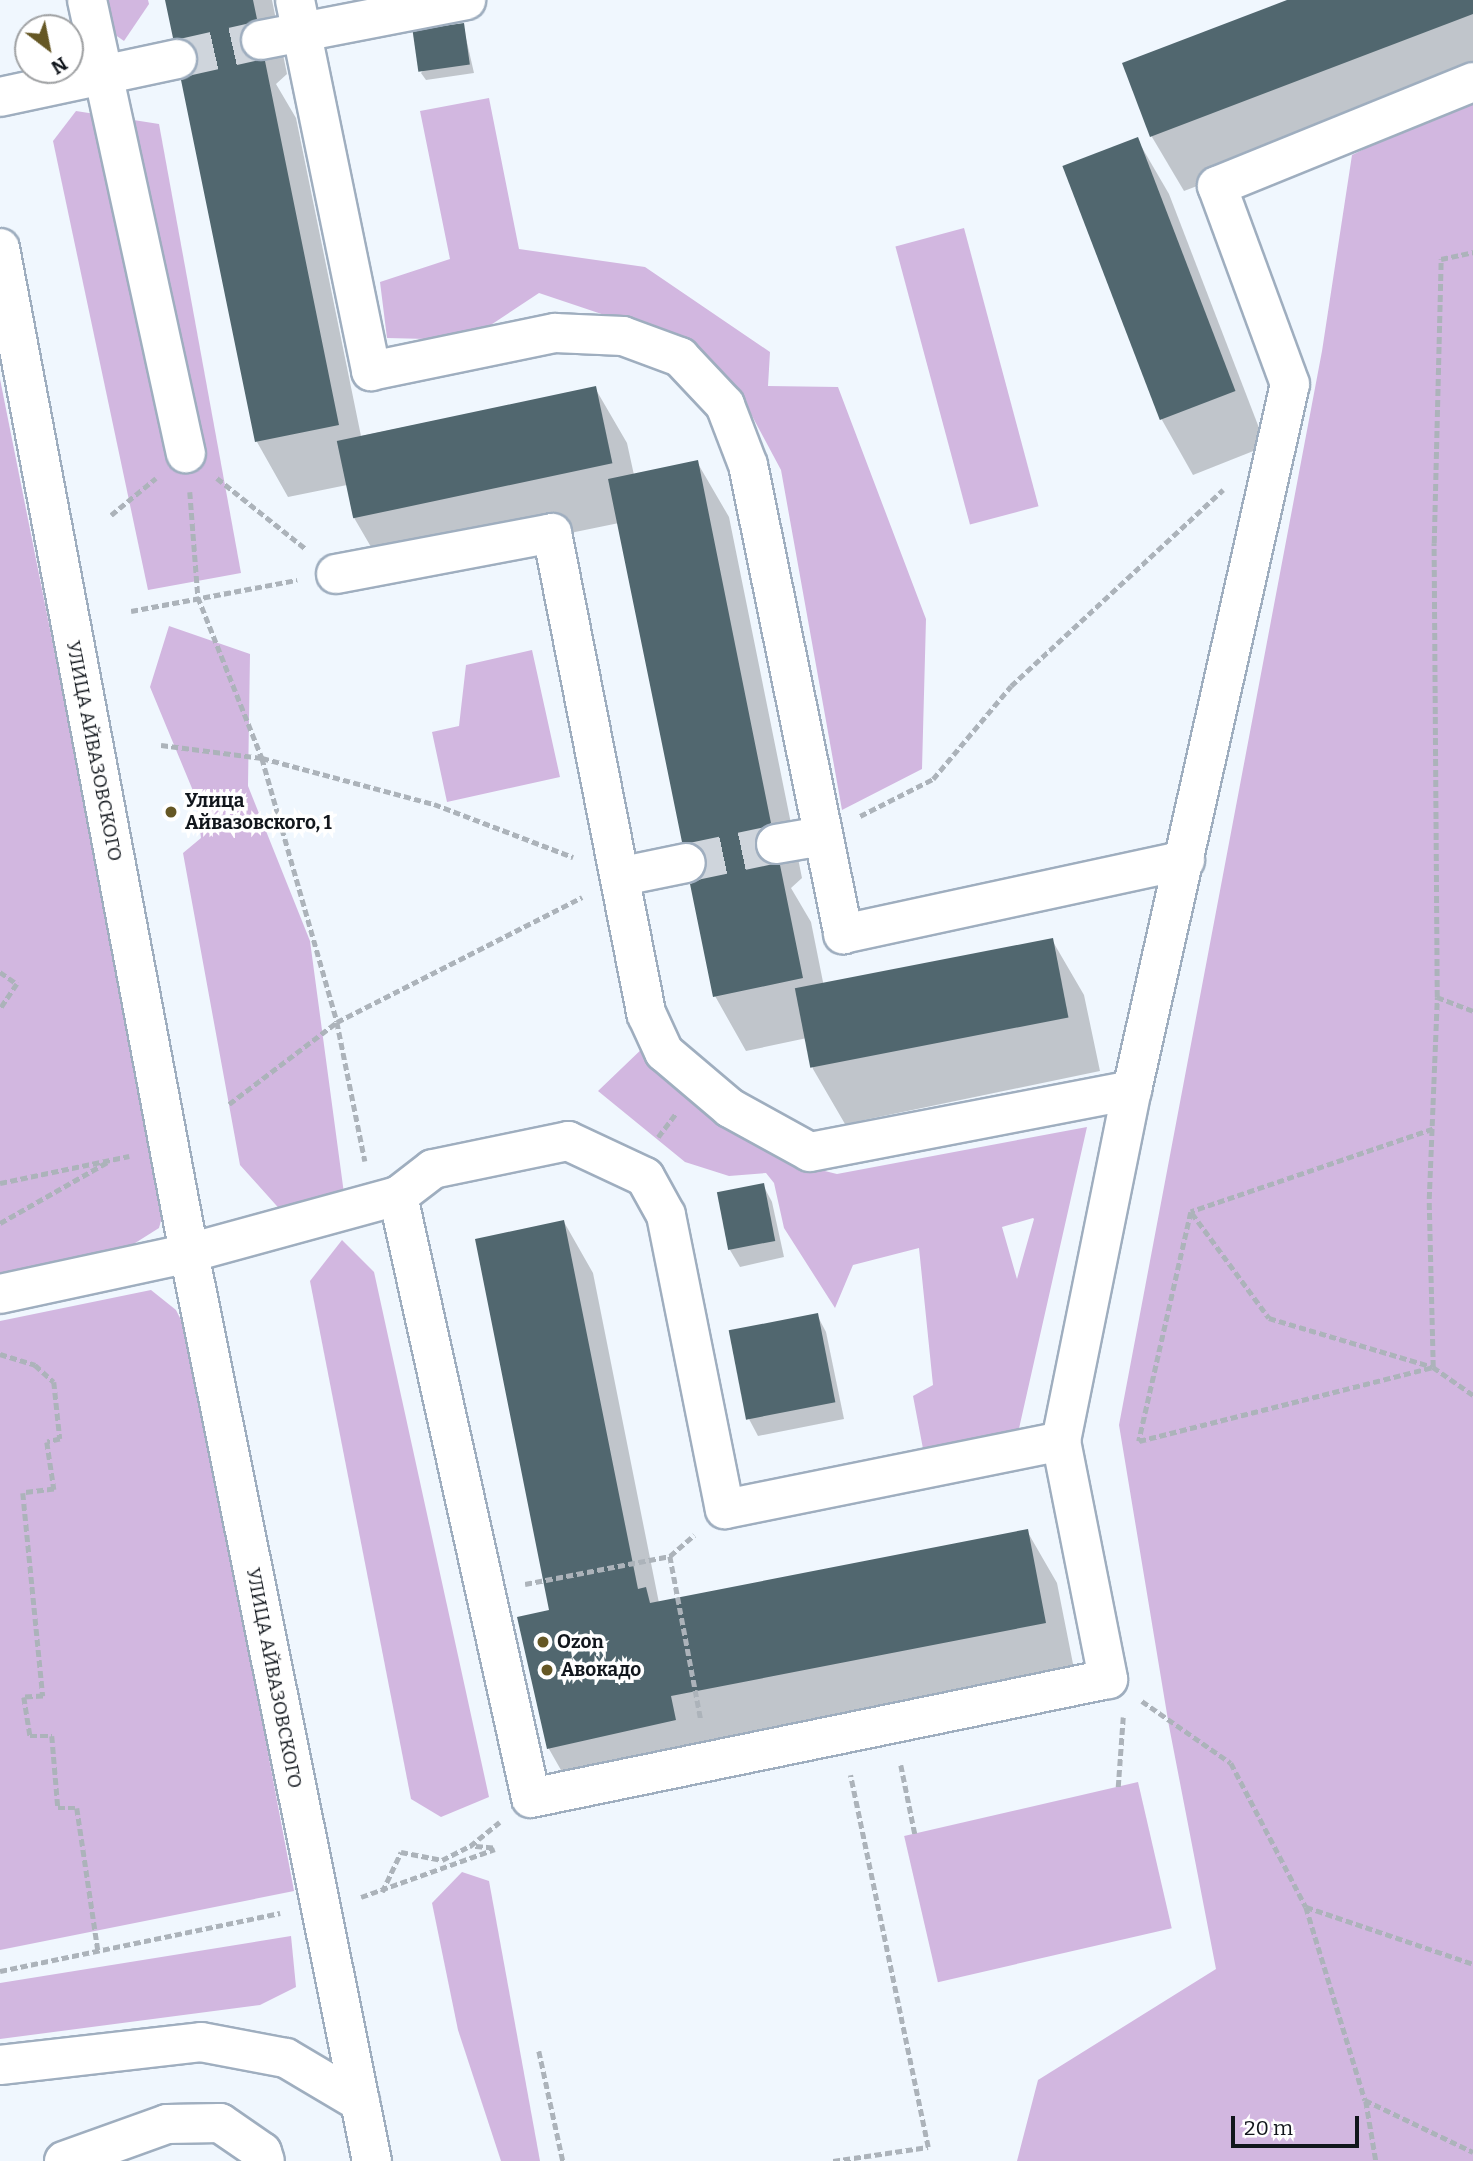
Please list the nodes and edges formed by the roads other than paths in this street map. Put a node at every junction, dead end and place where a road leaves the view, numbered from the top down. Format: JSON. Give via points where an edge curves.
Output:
{"nodes":[{"id":1,"x":87,"y":0,"type":"edge"},
{"id":2,"x":466,"y":0,"type":"edge"},
{"id":3,"x":298,"y":16,"type":"edge"},
{"id":4,"x":261,"y":40,"type":"tunnel mouth"},
{"id":5,"x":177,"y":60,"type":"tunnel mouth"},
{"id":6,"x":103,"y":75,"type":"junction"},
{"id":7,"x":1473,"y":82,"type":"edge"},
{"id":8,"x":0,"y":97,"type":"edge"},
{"id":9,"x":0,"y":248,"type":"edge"},
{"id":10,"x":186,"y":453,"type":"road end"},
{"id":11,"x":336,"y":574,"type":"road end"},
{"id":12,"x":822,"y":835,"type":"junction"},
{"id":13,"x":776,"y":844,"type":"tunnel mouth"},
{"id":14,"x":1185,"y":859,"type":"junction"},
{"id":15,"x":686,"y":863,"type":"tunnel mouth"},
{"id":16,"x":623,"y":876,"type":"junction"},
{"id":17,"x":1132,"y":1090,"type":"junction"},
{"id":18,"x":385,"y":1198,"type":"junction"},
{"id":19,"x":188,"y":1253,"type":"junction"},
{"id":20,"x":0,"y":1294,"type":"edge"},
{"id":21,"x":1062,"y":1441,"type":"junction"},
{"id":22,"x":0,"y":2065,"type":"edge"},
{"id":23,"x":360,"y":2102,"type":"junction"},
{"id":24,"x":64,"y":2161,"type":"edge"},
{"id":25,"x":265,"y":2161,"type":"edge"},
{"id":26,"x":372,"y":2161,"type":"edge"}],
"edges":[{"from":1,"to":6,"type":"main road"},
{"from":2,"to":3,"type":"main road"},
{"from":3,"to":4,"type":"main road"},
{"from":3,"to":12,"type":"main road","via":[[371,372],[555,333],[622,336],[680,358],[725,405],[748,464]]},
{"from":5,"to":6,"type":"main road"},
{"from":6,"to":8,"type":"main road"},
{"from":6,"to":10,"type":"main road"},
{"from":7,"to":14,"type":"main road","via":[[1217,186],[1290,384]]},
{"from":9,"to":19,"type":"main road","name":"УЛИЦА АЙВАЗОВСКОГО"},
{"from":11,"to":16,"type":"main road","via":[[552,533]]},
{"from":12,"to":13,"type":"main road"},
{"from":12,"to":14,"type":"main road","via":[[844,934]]},
{"from":14,"to":17,"type":"main road"},
{"from":15,"to":16,"type":"main road"},
{"from":16,"to":17,"type":"main road","via":[[647,1015],[664,1052],[698,1083],[769,1132],[810,1152]]},
{"from":17,"to":21,"type":"main road"},
{"from":18,"to":19,"type":"main road"},
{"from":18,"to":21,"type":"main road","via":[[433,1169],[568,1141],[645,1177],[666,1215],[725,1509]]},
{"from":18,"to":21,"type":"main road","via":[[486,1592],[531,1798],[841,1733],[1116,1684]]},
{"from":19,"to":20,"type":"main road"},
{"from":19,"to":23,"type":"main road","name":"УЛИЦА АЙВАЗОВСКОГО"},
{"from":22,"to":23,"type":"main road","via":[[201,2042],[286,2058]]},
{"from":23,"to":26,"type":"main road","name":"УЛИЦА АЙВАЗОВСКОГО"},
{"from":24,"to":25,"type":"main road","via":[[167,2124],[220,2123],[262,2152]]}]}
